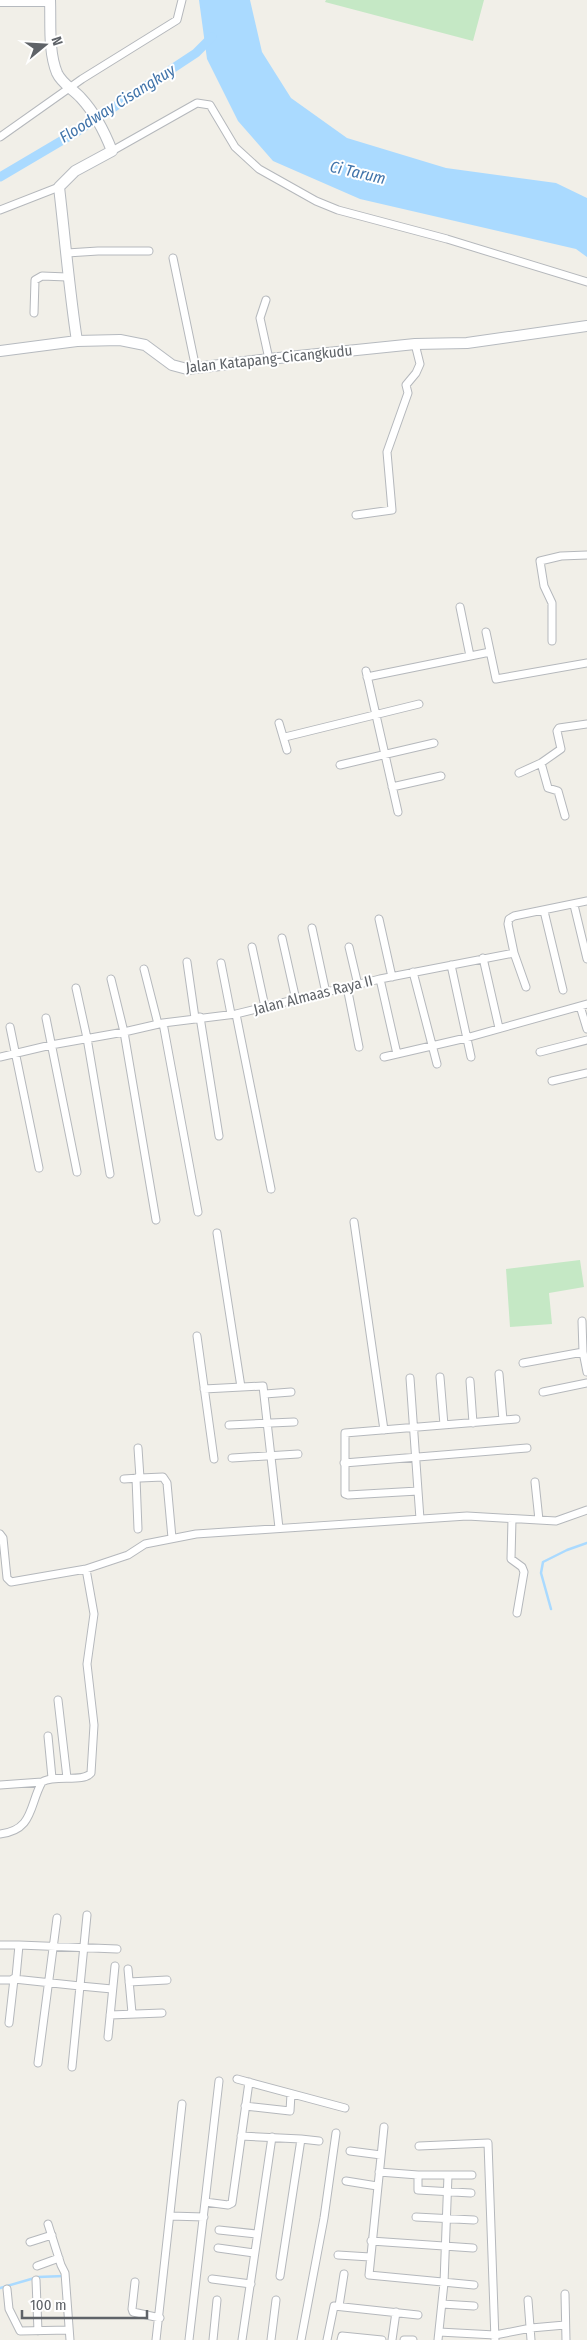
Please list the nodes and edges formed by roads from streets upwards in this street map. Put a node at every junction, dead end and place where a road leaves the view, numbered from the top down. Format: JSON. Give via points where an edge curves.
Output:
{"nodes":[{"id":1,"x":50,"y":0,"type":"edge"},
{"id":2,"x":182,"y":0,"type":"edge"},
{"id":3,"x":0,"y":1,"type":"edge"},
{"id":4,"x":70,"y":89,"type":"junction"},
{"id":5,"x":0,"y":137,"type":"edge"},
{"id":6,"x":112,"y":151,"type":"junction"},
{"id":7,"x":59,"y":187,"type":"junction"},
{"id":8,"x":0,"y":210,"type":"edge"},
{"id":9,"x":149,"y":250,"type":"dead end"},
{"id":10,"x":67,"y":254,"type":"junction"},
{"id":11,"x":173,"y":258,"type":"dead end"},
{"id":12,"x":67,"y":277,"type":"junction"},
{"id":13,"x":587,"y":282,"type":"edge"},
{"id":14,"x":266,"y":300,"type":"dead end"},
{"id":15,"x":34,"y":314,"type":"dead end"},
{"id":16,"x":587,"y":326,"type":"edge"},
{"id":17,"x":77,"y":341,"type":"junction"},
{"id":18,"x":415,"y":344,"type":"junction"},
{"id":19,"x":0,"y":351,"type":"edge"},
{"id":20,"x":269,"y":359,"type":"junction"},
{"id":21,"x":196,"y":369,"type":"junction"},
{"id":22,"x":356,"y":515,"type":"dead end"},
{"id":23,"x":587,"y":555,"type":"edge"},
{"id":24,"x":460,"y":608,"type":"dead end"},
{"id":25,"x":486,"y":632,"type":"dead end"},
{"id":26,"x":552,"y":640,"type":"dead end"},
{"id":27,"x":490,"y":652,"type":"junction"},
{"id":28,"x":470,"y":656,"type":"junction"},
{"id":29,"x":587,"y":663,"type":"edge"},
{"id":30,"x":419,"y":704,"type":"dead end"},
{"id":31,"x":376,"y":716,"type":"junction"},
{"id":32,"x":279,"y":723,"type":"dead end"},
{"id":33,"x":587,"y":724,"type":"edge"},
{"id":34,"x":285,"y":737,"type":"junction"},
{"id":35,"x":434,"y":743,"type":"dead end"},
{"id":36,"x":287,"y":750,"type":"dead end"},
{"id":37,"x":384,"y":754,"type":"junction"},
{"id":38,"x":541,"y":763,"type":"junction"},
{"id":39,"x":340,"y":765,"type":"dead end"},
{"id":40,"x":518,"y":773,"type":"dead end"},
{"id":41,"x":441,"y":776,"type":"dead end"},
{"id":42,"x":392,"y":787,"type":"junction"},
{"id":43,"x":398,"y":812,"type":"dead end"},
{"id":44,"x":564,"y":816,"type":"dead end"},
{"id":45,"x":587,"y":901,"type":"edge"},
{"id":46,"x":574,"y":905,"type":"junction"},
{"id":47,"x":544,"y":911,"type":"junction"},
{"id":48,"x":379,"y":919,"type":"dead end"},
{"id":49,"x":312,"y":928,"type":"dead end"},
{"id":50,"x":282,"y":938,"type":"dead end"},
{"id":51,"x":252,"y":946,"type":"dead end"},
{"id":52,"x":349,"y":947,"type":"dead end"},
{"id":53,"x":514,"y":952,"type":"junction"},
{"id":54,"x":483,"y":958,"type":"junction"},
{"id":55,"x":587,"y":959,"type":"edge"},
{"id":56,"x":186,"y":962,"type":"dead end"},
{"id":57,"x":221,"y":963,"type":"dead end"},
{"id":58,"x":451,"y":965,"type":"junction"},
{"id":59,"x":144,"y":969,"type":"dead end"},
{"id":60,"x":413,"y":972,"type":"junction"},
{"id":61,"x":392,"y":977,"type":"junction"},
{"id":62,"x":111,"y":979,"type":"dead end"},
{"id":63,"x":380,"y":979,"type":"junction"},
{"id":64,"x":358,"y":985,"type":"junction"},
{"id":65,"x":526,"y":987,"type":"dead end"},
{"id":66,"x":76,"y":988,"type":"dead end"},
{"id":67,"x":346,"y":988,"type":"junction"},
{"id":68,"x":563,"y":990,"type":"dead end"},
{"id":69,"x":326,"y":992,"type":"junction"},
{"id":70,"x":296,"y":1000,"type":"junction"},
{"id":71,"x":584,"y":1005,"type":"edge"},
{"id":72,"x":265,"y":1008,"type":"junction"},
{"id":73,"x":234,"y":1014,"type":"junction"},
{"id":74,"x":197,"y":1017,"type":"junction"},
{"id":75,"x":46,"y":1018,"type":"dead end"},
{"id":76,"x":160,"y":1024,"type":"junction"},
{"id":77,"x":10,"y":1027,"type":"dead end"},
{"id":78,"x":499,"y":1028,"type":"junction"},
{"id":79,"x":587,"y":1030,"type":"edge"},
{"id":80,"x":124,"y":1032,"type":"junction"},
{"id":81,"x":87,"y":1038,"type":"junction"},
{"id":82,"x":466,"y":1038,"type":"junction"},
{"id":83,"x":587,"y":1040,"type":"edge"},
{"id":84,"x":51,"y":1044,"type":"junction"},
{"id":85,"x":432,"y":1045,"type":"junction"},
{"id":86,"x":359,"y":1047,"type":"dead end"},
{"id":87,"x":540,"y":1052,"type":"dead end"},
{"id":88,"x":16,"y":1054,"type":"junction"},
{"id":89,"x":397,"y":1054,"type":"junction"},
{"id":90,"x":0,"y":1057,"type":"edge"},
{"id":91,"x":384,"y":1057,"type":"dead end"},
{"id":92,"x":471,"y":1057,"type":"dead end"},
{"id":93,"x":437,"y":1064,"type":"dead end"},
{"id":94,"x":587,"y":1073,"type":"edge"},
{"id":95,"x":552,"y":1081,"type":"dead end"},
{"id":96,"x":220,"y":1136,"type":"dead end"},
{"id":97,"x":39,"y":1168,"type":"dead end"},
{"id":98,"x":77,"y":1172,"type":"dead end"},
{"id":99,"x":110,"y":1174,"type":"dead end"},
{"id":100,"x":270,"y":1189,"type":"dead end"},
{"id":101,"x":198,"y":1212,"type":"dead end"},
{"id":102,"x":156,"y":1220,"type":"dead end"},
{"id":103,"x":354,"y":1222,"type":"dead end"},
{"id":104,"x":218,"y":1234,"type":"dead end"},
{"id":105,"x":582,"y":1321,"type":"dead end"},
{"id":106,"x":198,"y":1336,"type":"dead end"},
{"id":107,"x":583,"y":1352,"type":"junction"},
{"id":108,"x":523,"y":1364,"type":"dead end"},
{"id":109,"x":587,"y":1372,"type":"edge"},
{"id":110,"x":499,"y":1374,"type":"dead end"},
{"id":111,"x":440,"y":1377,"type":"dead end"},
{"id":112,"x":410,"y":1378,"type":"dead end"},
{"id":113,"x":470,"y":1381,"type":"dead end"},
{"id":114,"x":587,"y":1383,"type":"edge"},
{"id":115,"x":241,"y":1387,"type":"junction"},
{"id":116,"x":204,"y":1389,"type":"junction"},
{"id":117,"x":291,"y":1392,"type":"dead end"},
{"id":118,"x":543,"y":1392,"type":"dead end"},
{"id":119,"x":265,"y":1394,"type":"junction"},
{"id":120,"x":516,"y":1419,"type":"dead end"},
{"id":121,"x":503,"y":1420,"type":"junction"},
{"id":122,"x":294,"y":1422,"type":"dead end"},
{"id":123,"x":268,"y":1423,"type":"junction"},
{"id":124,"x":473,"y":1423,"type":"junction"},
{"id":125,"x":229,"y":1425,"type":"dead end"},
{"id":126,"x":444,"y":1425,"type":"junction"},
{"id":127,"x":413,"y":1428,"type":"junction"},
{"id":128,"x":384,"y":1430,"type":"junction"},
{"id":129,"x":138,"y":1448,"type":"dead end"},
{"id":130,"x":527,"y":1448,"type":"dead end"},
{"id":131,"x":298,"y":1454,"type":"dead end"},
{"id":132,"x":271,"y":1457,"type":"junction"},
{"id":133,"x":232,"y":1458,"type":"dead end"},
{"id":134,"x":214,"y":1459,"type":"dead end"},
{"id":135,"x":416,"y":1459,"type":"junction"},
{"id":136,"x":344,"y":1463,"type":"junction"},
{"id":137,"x":138,"y":1478,"type":"junction"},
{"id":138,"x":124,"y":1479,"type":"dead end"},
{"id":139,"x":534,"y":1482,"type":"dead end"},
{"id":140,"x":418,"y":1491,"type":"junction"},
{"id":141,"x":587,"y":1510,"type":"edge"},
{"id":142,"x":420,"y":1519,"type":"junction"},
{"id":143,"x":512,"y":1519,"type":"junction"},
{"id":144,"x":539,"y":1520,"type":"junction"},
{"id":145,"x":279,"y":1528,"type":"junction"},
{"id":146,"x":138,"y":1529,"type":"dead end"},
{"id":147,"x":0,"y":1534,"type":"edge"},
{"id":148,"x":172,"y":1538,"type":"junction"},
{"id":149,"x":86,"y":1569,"type":"junction"},
{"id":150,"x":517,"y":1613,"type":"dead end"},
{"id":151,"x":58,"y":1700,"type":"dead end"},
{"id":152,"x":48,"y":1736,"type":"dead end"},
{"id":153,"x":52,"y":1778,"type":"junction"},
{"id":154,"x":67,"y":1778,"type":"junction"},
{"id":155,"x":42,"y":1782,"type":"junction"},
{"id":156,"x":0,"y":1785,"type":"edge"},
{"id":157,"x":0,"y":1834,"type":"edge"},
{"id":158,"x":87,"y":1915,"type":"dead end"},
{"id":159,"x":57,"y":1918,"type":"dead end"},
{"id":160,"x":0,"y":1945,"type":"edge"},
{"id":161,"x":19,"y":1945,"type":"junction"},
{"id":162,"x":52,"y":1946,"type":"junction"},
{"id":163,"x":83,"y":1948,"type":"junction"},
{"id":164,"x":117,"y":1949,"type":"dead end"},
{"id":165,"x":116,"y":1966,"type":"dead end"},
{"id":166,"x":128,"y":1969,"type":"dead end"},
{"id":167,"x":14,"y":1979,"type":"junction"},
{"id":168,"x":0,"y":1980,"type":"edge"},
{"id":169,"x":167,"y":1980,"type":"dead end"},
{"id":170,"x":48,"y":1982,"type":"junction"},
{"id":171,"x":129,"y":1982,"type":"junction"},
{"id":172,"x":80,"y":1986,"type":"junction"},
{"id":173,"x":112,"y":1989,"type":"junction"},
{"id":174,"x":162,"y":2013,"type":"dead end"},
{"id":175,"x":132,"y":2014,"type":"junction"},
{"id":176,"x":110,"y":2015,"type":"junction"},
{"id":177,"x":9,"y":2023,"type":"dead end"},
{"id":178,"x":108,"y":2036,"type":"dead end"},
{"id":179,"x":38,"y":2063,"type":"dead end"},
{"id":180,"x":72,"y":2067,"type":"dead end"},
{"id":181,"x":237,"y":2079,"type":"dead end"},
{"id":182,"x":219,"y":2081,"type":"dead end"},
{"id":183,"x":249,"y":2082,"type":"junction"},
{"id":184,"x":291,"y":2094,"type":"junction"},
{"id":185,"x":182,"y":2104,"type":"dead end"},
{"id":186,"x":245,"y":2106,"type":"junction"},
{"id":187,"x":345,"y":2108,"type":"dead end"},
{"id":188,"x":384,"y":2127,"type":"dead end"},
{"id":189,"x":336,"y":2133,"type":"dead end"},
{"id":190,"x":241,"y":2136,"type":"junction"},
{"id":191,"x":272,"y":2137,"type":"junction"},
{"id":192,"x":302,"y":2139,"type":"junction"},
{"id":193,"x":319,"y":2141,"type":"dead end"},
{"id":194,"x":420,"y":2146,"type":"dead end"},
{"id":195,"x":350,"y":2151,"type":"dead end"},
{"id":196,"x":381,"y":2155,"type":"junction"},
{"id":197,"x":379,"y":2172,"type":"junction"},
{"id":198,"x":418,"y":2175,"type":"junction"},
{"id":199,"x":448,"y":2175,"type":"junction"},
{"id":200,"x":472,"y":2175,"type":"dead end"},
{"id":201,"x":346,"y":2181,"type":"dead end"},
{"id":202,"x":377,"y":2186,"type":"junction"},
{"id":203,"x":448,"y":2191,"type":"junction"},
{"id":204,"x":472,"y":2193,"type":"dead end"},
{"id":205,"x":205,"y":2202,"type":"junction"},
{"id":206,"x":170,"y":2216,"type":"junction"},
{"id":207,"x":204,"y":2217,"type":"junction"},
{"id":208,"x":416,"y":2217,"type":"dead end"},
{"id":209,"x":448,"y":2219,"type":"junction"},
{"id":210,"x":474,"y":2220,"type":"dead end"},
{"id":211,"x":48,"y":2224,"type":"dead end"},
{"id":212,"x":220,"y":2230,"type":"dead end"},
{"id":213,"x":257,"y":2234,"type":"junction"},
{"id":214,"x":52,"y":2235,"type":"junction"},
{"id":215,"x":371,"y":2241,"type":"junction"},
{"id":216,"x":30,"y":2242,"type":"dead end"},
{"id":217,"x":218,"y":2248,"type":"dead end"},
{"id":218,"x":446,"y":2248,"type":"junction"},
{"id":219,"x":473,"y":2248,"type":"dead end"},
{"id":220,"x":254,"y":2253,"type":"junction"},
{"id":221,"x":338,"y":2255,"type":"dead end"},
{"id":222,"x":370,"y":2257,"type":"junction"},
{"id":223,"x":59,"y":2258,"type":"junction"},
{"id":224,"x":37,"y":2266,"type":"dead end"},
{"id":225,"x":344,"y":2274,"type":"dead end"},
{"id":226,"x":280,"y":2276,"type":"dead end"},
{"id":227,"x":212,"y":2279,"type":"dead end"},
{"id":228,"x":36,"y":2280,"type":"dead end"},
{"id":229,"x":135,"y":2282,"type":"dead end"},
{"id":230,"x":444,"y":2283,"type":"junction"},
{"id":231,"x":251,"y":2284,"type":"junction"},
{"id":232,"x":474,"y":2285,"type":"dead end"},
{"id":233,"x":7,"y":2289,"type":"dead end"},
{"id":234,"x":565,"y":2294,"type":"dead end"},
{"id":235,"x":217,"y":2300,"type":"dead end"},
{"id":236,"x":276,"y":2300,"type":"dead end"},
{"id":237,"x":528,"y":2300,"type":"dead end"},
{"id":238,"x":442,"y":2304,"type":"junction"},
{"id":239,"x":339,"y":2306,"type":"junction"},
{"id":240,"x":474,"y":2306,"type":"dead end"},
{"id":241,"x":396,"y":2312,"type":"junction"},
{"id":242,"x":418,"y":2315,"type":"dead end"},
{"id":243,"x":160,"y":2318,"type":"junction"},
{"id":244,"x":566,"y":2325,"type":"junction"},
{"id":245,"x":531,"y":2328,"type":"junction"},
{"id":246,"x":69,"y":2330,"type":"junction"},
{"id":247,"x":38,"y":2331,"type":"junction"},
{"id":248,"x":439,"y":2336,"type":"edge"},
{"id":249,"x":328,"y":2337,"type":"edge"},
{"id":250,"x":341,"y":2338,"type":"edge"},
{"id":251,"x":495,"y":2338,"type":"edge"},
{"id":252,"x":70,"y":2340,"type":"edge"},
{"id":253,"x":156,"y":2340,"type":"edge"},
{"id":254,"x":189,"y":2340,"type":"edge"},
{"id":255,"x":213,"y":2340,"type":"edge"},
{"id":256,"x":242,"y":2340,"type":"edge"},
{"id":257,"x":271,"y":2340,"type":"edge"},
{"id":258,"x":301,"y":2340,"type":"edge"},
{"id":259,"x":382,"y":2340,"type":"edge"},
{"id":260,"x":392,"y":2340,"type":"edge"},
{"id":261,"x":404,"y":2340,"type":"edge"},
{"id":262,"x":413,"y":2340,"type":"edge"},
{"id":263,"x":531,"y":2340,"type":"edge"},
{"id":264,"x":566,"y":2340,"type":"edge"}],
"edges":[{"from":1,"to":3,"type":"street"},
{"from":1,"to":4,"type":"street","via":[[54,61],[57,73]]},
{"from":2,"to":4,"type":"street","via":[[177,20]]},
{"from":4,"to":5,"type":"street"},
{"from":4,"to":6,"type":"street","via":[[81,98]]},
{"from":6,"to":7,"type":"street","via":[[75,171]]},
{"from":6,"to":13,"type":"street","via":[[203,102],[210,105],[236,148],[259,170],[316,201]]},
{"from":7,"to":8,"type":"street"},
{"from":7,"to":10,"type":"street"},
{"from":9,"to":10,"type":"street"},
{"from":10,"to":12,"type":"street"},
{"from":11,"to":21,"type":"street"},
{"from":12,"to":15,"type":"street","via":[[42,276],[35,280]]},
{"from":12,"to":17,"type":"street"},
{"from":14,"to":20,"type":"street","via":[[260,318]]},
{"from":16,"to":18,"type":"street","name":"Jalan Katapang-Cicangkudu","via":[[467,344]]},
{"from":17,"to":19,"type":"street","name":"Jalan Katapang-Cicangkudu"},
{"from":17,"to":21,"type":"street","name":"Jalan Katapang-Cicangkudu","via":[[134,341],[172,365]]},
{"from":18,"to":20,"type":"street","name":"Jalan Katapang-Cicangkudu"},
{"from":18,"to":22,"type":"street","via":[[420,364],[406,385],[408,393],[387,452],[392,510]]},
{"from":20,"to":21,"type":"street","name":"Jalan Katapang-Cicangkudu"},
{"from":23,"to":26,"type":"street","via":[[540,561],[544,586],[552,602]]},
{"from":24,"to":28,"type":"street"},
{"from":25,"to":27,"type":"street"},
{"from":27,"to":28,"type":"street"},
{"from":27,"to":29,"type":"street","via":[[496,679]]},
{"from":28,"to":31,"type":"street","via":[[366,674]]},
{"from":30,"to":31,"type":"street"},
{"from":31,"to":34,"type":"street"},
{"from":31,"to":37,"type":"street"},
{"from":32,"to":34,"type":"street"},
{"from":33,"to":38,"type":"street","via":[[559,728],[561,749]]},
{"from":34,"to":36,"type":"street"},
{"from":35,"to":37,"type":"street"},
{"from":37,"to":39,"type":"street"},
{"from":37,"to":42,"type":"street"},
{"from":38,"to":40,"type":"street"},
{"from":38,"to":44,"type":"street","via":[[548,788],[558,790]]},
{"from":41,"to":42,"type":"street"},
{"from":42,"to":43,"type":"street"},
{"from":45,"to":46,"type":"street"},
{"from":46,"to":47,"type":"street"},
{"from":46,"to":55,"type":"street"},
{"from":47,"to":53,"type":"street","via":[[509,919]]},
{"from":47,"to":68,"type":"street"},
{"from":48,"to":61,"type":"street"},
{"from":49,"to":69,"type":"street"},
{"from":50,"to":70,"type":"street"},
{"from":51,"to":72,"type":"street"},
{"from":52,"to":64,"type":"street"},
{"from":53,"to":54,"type":"street","name":"Jalan Almaas Raya II"},
{"from":53,"to":65,"type":"street"},
{"from":54,"to":58,"type":"street","name":"Jalan Almaas Raya II"},
{"from":54,"to":78,"type":"street"},
{"from":56,"to":74,"type":"street"},
{"from":57,"to":73,"type":"street"},
{"from":58,"to":60,"type":"street","name":"Jalan Almaas Raya II"},
{"from":58,"to":82,"type":"street"},
{"from":59,"to":76,"type":"street"},
{"from":60,"to":61,"type":"street","name":"Jalan Almaas Raya II"},
{"from":60,"to":85,"type":"street"},
{"from":61,"to":63,"type":"street","name":"Jalan Almaas Raya II"},
{"from":62,"to":80,"type":"street"},
{"from":63,"to":64,"type":"street","name":"Jalan Almaas Raya II"},
{"from":63,"to":89,"type":"street"},
{"from":64,"to":67,"type":"street","name":"Jalan Almaas Raya II"},
{"from":66,"to":81,"type":"street"},
{"from":67,"to":69,"type":"street","name":"Jalan Almaas Raya II"},
{"from":67,"to":86,"type":"street"},
{"from":69,"to":70,"type":"street","name":"Jalan Almaas Raya II"},
{"from":70,"to":72,"type":"street","name":"Jalan Almaas Raya II"},
{"from":71,"to":78,"type":"street"},
{"from":71,"to":79,"type":"street"},
{"from":72,"to":73,"type":"street","name":"Jalan Almaas Raya II"},
{"from":73,"to":74,"type":"street","name":"Jalan Almaas Raya II"},
{"from":73,"to":100,"type":"street"},
{"from":74,"to":76,"type":"street","name":"Jalan Almaas Raya II"},
{"from":74,"to":96,"type":"street"},
{"from":75,"to":84,"type":"street"},
{"from":76,"to":80,"type":"street","name":"Jalan Almaas Raya II"},
{"from":76,"to":101,"type":"street"},
{"from":77,"to":88,"type":"street"},
{"from":78,"to":82,"type":"street"},
{"from":80,"to":81,"type":"street","name":"Jalan Almaas Raya II"},
{"from":80,"to":102,"type":"street"},
{"from":81,"to":84,"type":"street","name":"Jalan Almaas Raya II"},
{"from":81,"to":99,"type":"street"},
{"from":82,"to":85,"type":"street"},
{"from":82,"to":92,"type":"street"},
{"from":83,"to":87,"type":"street"},
{"from":84,"to":88,"type":"street","name":"Jalan Almaas Raya II"},
{"from":84,"to":98,"type":"street"},
{"from":85,"to":89,"type":"street"},
{"from":85,"to":93,"type":"street"},
{"from":88,"to":90,"type":"street","name":"Jalan Almaas Raya II"},
{"from":88,"to":97,"type":"street"},
{"from":89,"to":91,"type":"street"},
{"from":94,"to":95,"type":"street"},
{"from":103,"to":128,"type":"street"},
{"from":104,"to":115,"type":"street"},
{"from":105,"to":107,"type":"street"},
{"from":106,"to":116,"type":"street"},
{"from":107,"to":108,"type":"street"},
{"from":107,"to":109,"type":"street"},
{"from":110,"to":121,"type":"street"},
{"from":111,"to":126,"type":"street"},
{"from":112,"to":127,"type":"street"},
{"from":113,"to":124,"type":"street"},
{"from":114,"to":118,"type":"street"},
{"from":115,"to":116,"type":"street"},
{"from":115,"to":119,"type":"street","via":[[263,1386]]},
{"from":116,"to":134,"type":"street"},
{"from":117,"to":119,"type":"street"},
{"from":119,"to":123,"type":"street"},
{"from":120,"to":121,"type":"street"},
{"from":121,"to":124,"type":"street"},
{"from":122,"to":123,"type":"street"},
{"from":123,"to":125,"type":"street"},
{"from":123,"to":132,"type":"street"},
{"from":124,"to":126,"type":"street"},
{"from":126,"to":127,"type":"street"},
{"from":127,"to":128,"type":"street"},
{"from":127,"to":135,"type":"street"},
{"from":128,"to":136,"type":"street","via":[[345,1433]]},
{"from":129,"to":137,"type":"street"},
{"from":130,"to":135,"type":"street"},
{"from":131,"to":132,"type":"street"},
{"from":132,"to":133,"type":"street"},
{"from":132,"to":145,"type":"street"},
{"from":135,"to":136,"type":"street"},
{"from":135,"to":140,"type":"street"},
{"from":136,"to":140,"type":"street","via":[[345,1494]]},
{"from":137,"to":138,"type":"street"},
{"from":137,"to":146,"type":"street"},
{"from":137,"to":148,"type":"street","via":[[166,1479]]},
{"from":139,"to":144,"type":"street"},
{"from":140,"to":142,"type":"street"},
{"from":141,"to":144,"type":"street","via":[[561,1520]]},
{"from":142,"to":143,"type":"street","via":[[467,1516]]},
{"from":142,"to":145,"type":"street"},
{"from":143,"to":144,"type":"street"},
{"from":143,"to":150,"type":"street","via":[[511,1559],[524,1572]]},
{"from":145,"to":148,"type":"street"},
{"from":147,"to":149,"type":"street","via":[[8,1581]]},
{"from":148,"to":149,"type":"street","via":[[145,1544],[128,1555]]},
{"from":149,"to":154,"type":"street","via":[[94,1614],[86,1672],[94,1736],[90,1775]]},
{"from":151,"to":154,"type":"street"},
{"from":152,"to":153,"type":"street"},
{"from":153,"to":154,"type":"street"},
{"from":153,"to":155,"type":"street"},
{"from":155,"to":156,"type":"street"},
{"from":155,"to":157,"type":"street","via":[[26,1821],[17,1830]]},
{"from":158,"to":163,"type":"street"},
{"from":159,"to":162,"type":"street"},
{"from":160,"to":161,"type":"street"},
{"from":161,"to":162,"type":"street"},
{"from":161,"to":167,"type":"street"},
{"from":162,"to":163,"type":"street"},
{"from":162,"to":170,"type":"street"},
{"from":163,"to":164,"type":"street"},
{"from":163,"to":172,"type":"street"},
{"from":165,"to":173,"type":"street"},
{"from":166,"to":171,"type":"street"},
{"from":167,"to":168,"type":"street"},
{"from":167,"to":170,"type":"street"},
{"from":167,"to":177,"type":"street"},
{"from":169,"to":171,"type":"street"},
{"from":170,"to":172,"type":"street"},
{"from":170,"to":179,"type":"street"},
{"from":171,"to":175,"type":"street"},
{"from":172,"to":173,"type":"street"},
{"from":172,"to":180,"type":"street"},
{"from":173,"to":176,"type":"street"},
{"from":174,"to":175,"type":"street"},
{"from":175,"to":176,"type":"street"},
{"from":176,"to":178,"type":"street"},
{"from":181,"to":183,"type":"street"},
{"from":182,"to":205,"type":"street"},
{"from":183,"to":184,"type":"street"},
{"from":183,"to":186,"type":"street"},
{"from":184,"to":186,"type":"street","via":[[290,2112]]},
{"from":184,"to":187,"type":"street"},
{"from":185,"to":206,"type":"street"},
{"from":186,"to":190,"type":"street"},
{"from":188,"to":196,"type":"street"},
{"from":189,"to":258,"type":"street"},
{"from":190,"to":191,"type":"street"},
{"from":190,"to":205,"type":"street","via":[[232,2203]]},
{"from":191,"to":192,"type":"street"},
{"from":191,"to":213,"type":"street"},
{"from":192,"to":193,"type":"street"},
{"from":192,"to":226,"type":"street"},
{"from":194,"to":251,"type":"street","via":[[488,2143]]},
{"from":195,"to":196,"type":"street"},
{"from":196,"to":197,"type":"street"},
{"from":197,"to":198,"type":"street"},
{"from":197,"to":202,"type":"street"},
{"from":198,"to":199,"type":"street"},
{"from":198,"to":203,"type":"street","via":[[418,2190]]},
{"from":199,"to":200,"type":"street"},
{"from":199,"to":203,"type":"street"},
{"from":201,"to":202,"type":"street"},
{"from":202,"to":215,"type":"street"},
{"from":203,"to":204,"type":"street"},
{"from":203,"to":209,"type":"street"},
{"from":205,"to":207,"type":"street"},
{"from":206,"to":207,"type":"street"},
{"from":206,"to":243,"type":"street"},
{"from":207,"to":254,"type":"street"},
{"from":208,"to":209,"type":"street"},
{"from":209,"to":210,"type":"street"},
{"from":209,"to":218,"type":"street"},
{"from":211,"to":214,"type":"street"},
{"from":212,"to":213,"type":"street"},
{"from":213,"to":220,"type":"street"},
{"from":214,"to":216,"type":"street"},
{"from":214,"to":223,"type":"street"},
{"from":215,"to":218,"type":"street"},
{"from":215,"to":222,"type":"street"},
{"from":217,"to":220,"type":"street"},
{"from":218,"to":219,"type":"street"},
{"from":218,"to":230,"type":"street"},
{"from":220,"to":231,"type":"street"},
{"from":221,"to":222,"type":"street"},
{"from":222,"to":230,"type":"street","via":[[370,2277]]},
{"from":223,"to":224,"type":"street"},
{"from":223,"to":246,"type":"street","via":[[67,2280]]},
{"from":225,"to":239,"type":"street"},
{"from":227,"to":231,"type":"street"},
{"from":228,"to":247,"type":"street"},
{"from":229,"to":243,"type":"street","via":[[134,2312]]},
{"from":230,"to":232,"type":"street"},
{"from":230,"to":238,"type":"street"},
{"from":231,"to":256,"type":"street"},
{"from":233,"to":247,"type":"street","via":[[10,2309],[20,2332]]},
{"from":234,"to":244,"type":"street"},
{"from":235,"to":255,"type":"street"},
{"from":236,"to":257,"type":"street"},
{"from":237,"to":245,"type":"street"},
{"from":238,"to":240,"type":"street"},
{"from":238,"to":248,"type":"street"},
{"from":239,"to":241,"type":"street"},
{"from":239,"to":249,"type":"street","via":[[334,2306]]},
{"from":241,"to":242,"type":"street"},
{"from":241,"to":260,"type":"street"},
{"from":243,"to":253,"type":"street"},
{"from":244,"to":245,"type":"street"},
{"from":244,"to":264,"type":"street"},
{"from":245,"to":251,"type":"street"},
{"from":245,"to":263,"type":"street"},
{"from":246,"to":247,"type":"street"},
{"from":246,"to":252,"type":"street"},
{"from":248,"to":251,"type":"street"},
{"from":249,"to":250,"type":"street"},
{"from":250,"to":259,"type":"street"},
{"from":261,"to":262,"type":"street"}]}
